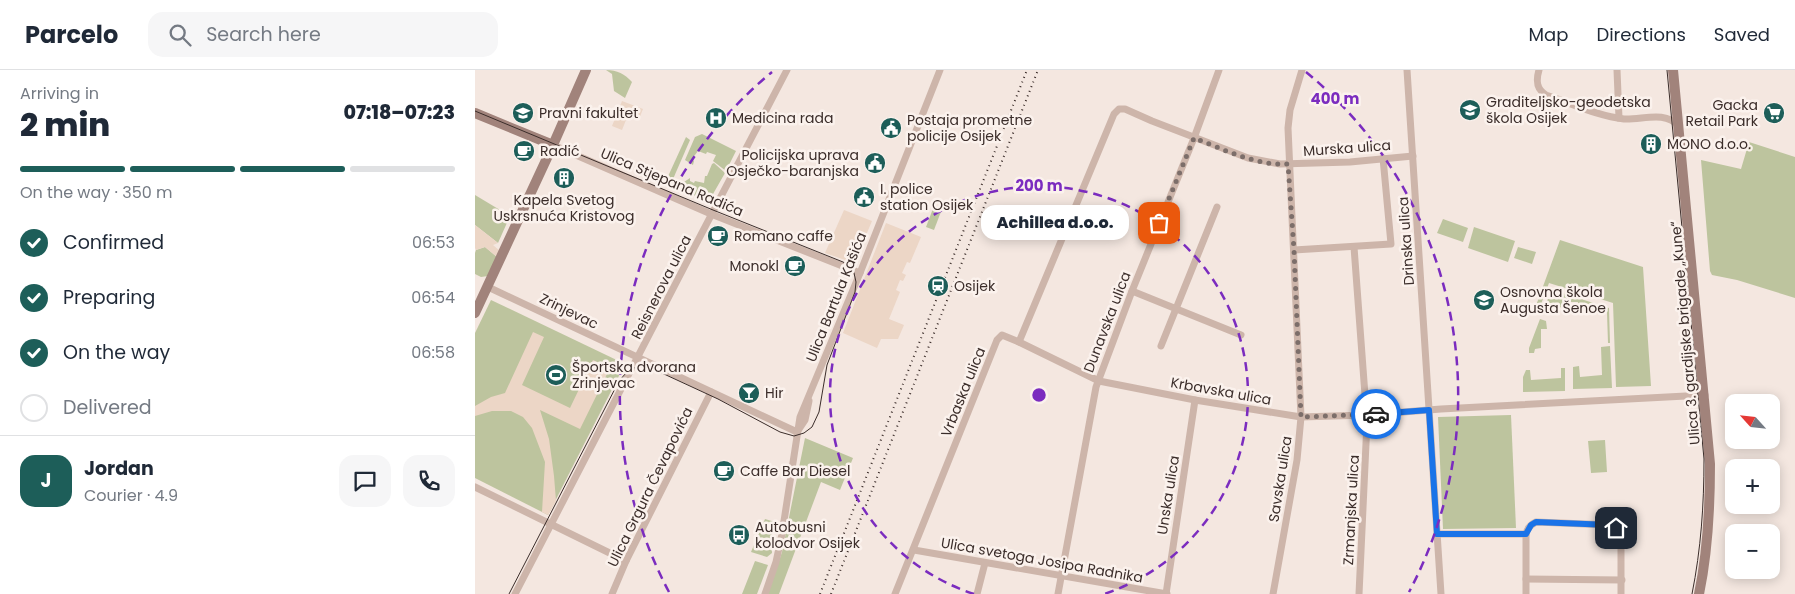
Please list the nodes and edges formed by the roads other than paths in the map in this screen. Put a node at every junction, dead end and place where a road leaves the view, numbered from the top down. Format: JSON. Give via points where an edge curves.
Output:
{"nodes":[{"id":1,"x":586,"y":70,"type":"edge"},
{"id":2,"x":787,"y":70,"type":"edge"},
{"id":3,"x":940,"y":70,"type":"edge"},
{"id":4,"x":1219,"y":70,"type":"edge"},
{"id":5,"x":1302,"y":70,"type":"edge"},
{"id":6,"x":1407,"y":70,"type":"edge"},
{"id":7,"x":1539,"y":70,"type":"edge"},
{"id":8,"x":1617,"y":70,"type":"edge"},
{"id":9,"x":1673,"y":70,"type":"edge"},
{"id":10,"x":1676,"y":102,"type":"junction"},
{"id":11,"x":475,"y":113,"type":"edge"},
{"id":12,"x":1663,"y":116,"type":"junction"},
{"id":13,"x":1619,"y":118,"type":"junction"},
{"id":14,"x":1679,"y":126,"type":"junction"},
{"id":15,"x":1194,"y":138,"type":"junction"},
{"id":16,"x":553,"y":145,"type":"junction"},
{"id":17,"x":1413,"y":156,"type":"junction"},
{"id":18,"x":1383,"y":158,"type":"junction"},
{"id":19,"x":1288,"y":164,"type":"junction"},
{"id":20,"x":1217,"y":207,"type":"dead end"},
{"id":21,"x":711,"y":214,"type":"junction"},
{"id":22,"x":1354,"y":247,"type":"junction"},
{"id":23,"x":1294,"y":250,"type":"junction"},
{"id":24,"x":860,"y":273,"type":"junction"},
{"id":25,"x":487,"y":287,"type":"junction"},
{"id":26,"x":1131,"y":291,"type":"junction"},
{"id":27,"x":1175,"y":309,"type":"junction"},
{"id":28,"x":475,"y":313,"type":"edge"},
{"id":29,"x":1241,"y":335,"type":"dead end"},
{"id":30,"x":1019,"y":342,"type":"junction"},
{"id":31,"x":1161,"y":346,"type":"dead end"},
{"id":32,"x":639,"y":358,"type":"junction"},
{"id":33,"x":1099,"y":381,"type":"junction"},
{"id":34,"x":711,"y":392,"type":"junction"},
{"id":35,"x":1705,"y":395,"type":"junction"},
{"id":36,"x":1195,"y":400,"type":"junction"},
{"id":37,"x":1429,"y":410,"type":"junction"},
{"id":38,"x":1366,"y":415,"type":"junction"},
{"id":39,"x":1301,"y":417,"type":"junction"},
{"id":40,"x":797,"y":432,"type":"junction"},
{"id":41,"x":475,"y":487,"type":"edge"},
{"id":42,"x":552,"y":524,"type":"junction"},
{"id":43,"x":1437,"y":534,"type":"junction"},
{"id":44,"x":1526,"y":534,"type":"junction"},
{"id":45,"x":914,"y":550,"type":"junction"},
{"id":46,"x":626,"y":561,"type":"junction"},
{"id":47,"x":985,"y":563,"type":"junction"},
{"id":48,"x":1061,"y":576,"type":"junction"},
{"id":49,"x":1526,"y":578,"type":"junction"},
{"id":50,"x":1622,"y":580,"type":"junction"},
{"id":51,"x":515,"y":594,"type":"edge"},
{"id":52,"x":612,"y":594,"type":"edge"},
{"id":53,"x":765,"y":594,"type":"edge"},
{"id":54,"x":895,"y":594,"type":"edge"},
{"id":55,"x":977,"y":594,"type":"edge"},
{"id":56,"x":1058,"y":594,"type":"edge"},
{"id":57,"x":1166,"y":594,"type":"edge"},
{"id":58,"x":1273,"y":594,"type":"edge"},
{"id":59,"x":1359,"y":594,"type":"edge"},
{"id":60,"x":1441,"y":594,"type":"edge"},
{"id":61,"x":1527,"y":594,"type":"edge"},
{"id":62,"x":1621,"y":594,"type":"edge"},
{"id":63,"x":1699,"y":594,"type":"edge"}],
"edges":[{"from":1,"to":16,"type":"street"},
{"from":2,"to":21,"type":"street","name":"Reisnerova ulica"},
{"from":3,"to":24,"type":"street","name":"Ulica Bartula Kašića"},
{"from":4,"to":15,"type":"street","name":"Dunavska ulica"},
{"from":5,"to":19,"type":"street","name":"Savska ulica","via":[[1287,128]]},
{"from":6,"to":17,"type":"street","name":"Drinska ulica"},
{"from":7,"to":13,"type":"street","via":[[1537,83],[1546,95]]},
{"from":8,"to":13,"type":"street"},
{"from":9,"to":10,"type":"street","name":"Ulica 3. gardijske brigade „Kune“"},
{"from":10,"to":12,"type":"street","via":[[1672,110]]},
{"from":10,"to":14,"type":"street","name":"Ulica 3. gardijske brigade „Kune“"},
{"from":11,"to":16,"type":"street","name":"Ulica Stjepana Radića"},
{"from":12,"to":13,"type":"street"},
{"from":12,"to":14,"type":"street"},
{"from":14,"to":35,"type":"street","name":"Ulica 3. gardijske brigade „Kune“"},
{"from":15,"to":19,"type":"street","name":"Murska ulica","via":[[1248,158]]},
{"from":15,"to":26,"type":"street","name":"Dunavska ulica"},
{"from":15,"to":30,"type":"street","name":"Murska ulica","via":[[1125,109],[1114,114]]},
{"from":16,"to":21,"type":"street","name":"Ulica Stjepana Radića"},
{"from":16,"to":25,"type":"street"},
{"from":17,"to":18,"type":"street","name":"Murska ulica"},
{"from":17,"to":37,"type":"street","name":"Drinska ulica"},
{"from":18,"to":19,"type":"street","name":"Murska ulica"},
{"from":18,"to":22,"type":"street","via":[[1391,244]]},
{"from":19,"to":23,"type":"street","name":"Savska ulica"},
{"from":20,"to":27,"type":"street"},
{"from":21,"to":24,"type":"street","name":"Ulica Stjepana Radića"},
{"from":21,"to":32,"type":"street","name":"Reisnerova ulica"},
{"from":22,"to":23,"type":"street"},
{"from":22,"to":38,"type":"street","name":"Zrmanjska ulica"},
{"from":23,"to":39,"type":"street","name":"Savska ulica"},
{"from":24,"to":40,"type":"street","name":"Ulica Bartula Kašića","via":[[800,417]]},
{"from":25,"to":28,"type":"street"},
{"from":25,"to":32,"type":"street","name":"Zrinjevac"},
{"from":26,"to":27,"type":"street"},
{"from":26,"to":33,"type":"street","name":"Dunavska ulica"},
{"from":27,"to":29,"type":"street"},
{"from":27,"to":31,"type":"street"},
{"from":30,"to":33,"type":"street","name":"Krbavska ulica"},
{"from":30,"to":45,"type":"street","name":"Vrbaska ulica","via":[[1004,335],[998,338]]},
{"from":32,"to":34,"type":"street","name":"Zrinjevac"},
{"from":32,"to":42,"type":"street","name":"Reisnerova ulica"},
{"from":33,"to":36,"type":"street","name":"Krbavska ulica"},
{"from":33,"to":48,"type":"street","name":"Dunavska ulica"},
{"from":34,"to":40,"type":"street","name":"Zrinjevac"},
{"from":34,"to":46,"type":"street","name":"Ulica Grgura Čevapovića"},
{"from":35,"to":37,"type":"street"},
{"from":35,"to":63,"type":"street","name":"Ulica 3. gardijske brigade „Kune“","via":[[1710,506]]},
{"from":36,"to":39,"type":"street","name":"Krbavska ulica"},
{"from":36,"to":57,"type":"street","name":"Unska ulica"},
{"from":37,"to":38,"type":"street","name":"Krbavska ulica"},
{"from":37,"to":43,"type":"street","name":"Drinska ulica"},
{"from":38,"to":39,"type":"street","name":"Krbavska ulica"},
{"from":38,"to":59,"type":"street","name":"Zrmanjska ulica"},
{"from":39,"to":58,"type":"street","name":"Savska ulica","via":[[1297,460]]},
{"from":40,"to":53,"type":"street","name":"Ulica Bartula Kašića","via":[[782,534]]},
{"from":41,"to":42,"type":"street"},
{"from":42,"to":46,"type":"street"},
{"from":42,"to":51,"type":"street","name":"Reisnerova ulica"},
{"from":43,"to":44,"type":"street"},
{"from":43,"to":60,"type":"street","name":"Drinska ulica"},
{"from":44,"to":49,"type":"street"},
{"from":44,"to":50,"type":"street","via":[[1536,522],[1610,525],[1621,535]]},
{"from":45,"to":47,"type":"street","name":"Ulica svetoga Josipa Radnika"},
{"from":45,"to":54,"type":"street","name":"Vrbaska ulica"},
{"from":46,"to":52,"type":"street","name":"Ulica Grgura Čevapovića"},
{"from":47,"to":48,"type":"street","name":"Ulica svetoga Josipa Radnika"},
{"from":47,"to":55,"type":"street"},
{"from":48,"to":56,"type":"street","name":"Dunavska ulica"},
{"from":48,"to":57,"type":"street","name":"Ulica svetoga Josipa Radnika"},
{"from":49,"to":50,"type":"street"},
{"from":49,"to":61,"type":"street"},
{"from":50,"to":62,"type":"street"}]}
